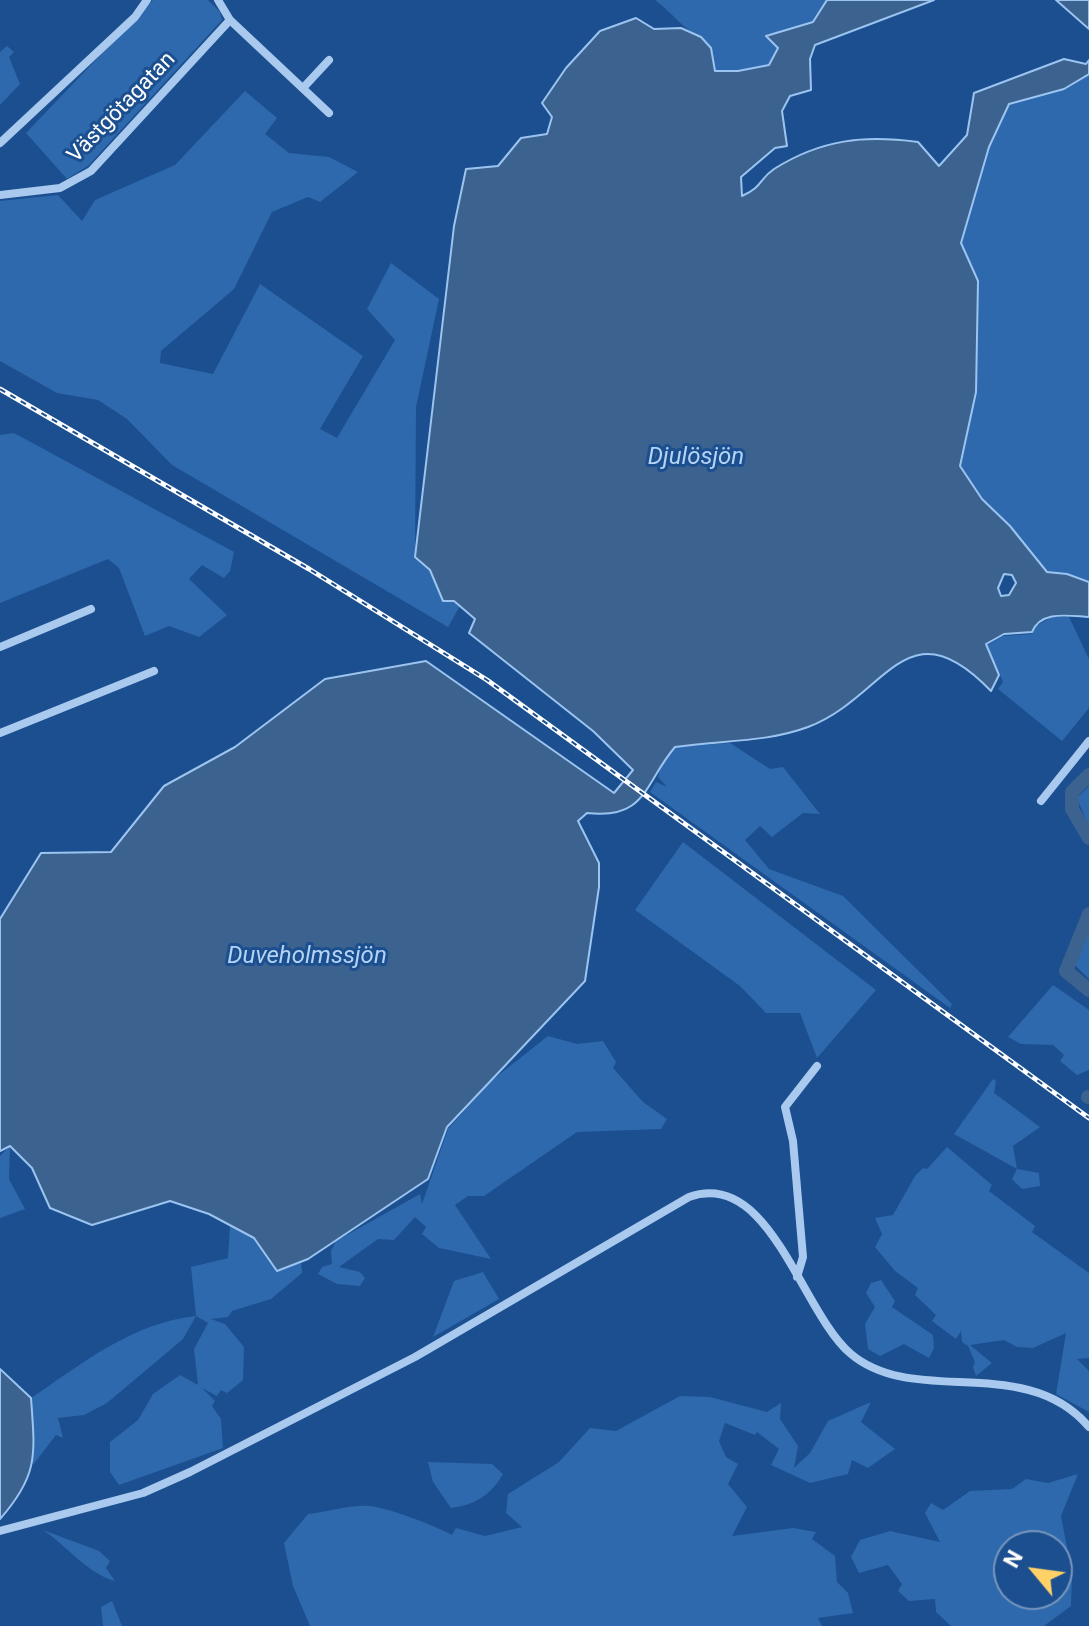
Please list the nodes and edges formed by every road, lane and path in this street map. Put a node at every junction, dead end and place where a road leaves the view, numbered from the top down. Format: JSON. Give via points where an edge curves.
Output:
{"nodes":[{"id":1,"x":147,"y":0,"type":"edge"},
{"id":2,"x":218,"y":0,"type":"edge"},
{"id":3,"x":230,"y":20,"type":"junction"},
{"id":4,"x":329,"y":60,"type":"dead end"},
{"id":5,"x":303,"y":88,"type":"junction"},
{"id":6,"x":329,"y":113,"type":"dead end"},
{"id":7,"x":0,"y":143,"type":"edge"},
{"id":8,"x":0,"y":195,"type":"edge"},
{"id":9,"x":91,"y":609,"type":"dead end"},
{"id":10,"x":0,"y":647,"type":"edge"},
{"id":11,"x":154,"y":671,"type":"dead end"},
{"id":12,"x":0,"y":733,"type":"edge"},
{"id":13,"x":1089,"y":741,"type":"edge"},
{"id":14,"x":1041,"y":801,"type":"dead end"},
{"id":15,"x":817,"y":1066,"type":"dead end"},
{"id":16,"x":797,"y":1277,"type":"junction"},
{"id":17,"x":1089,"y":1427,"type":"edge"},
{"id":18,"x":0,"y":1531,"type":"edge"}],
"edges":[{"from":1,"to":7,"type":"street"},
{"from":2,"to":3,"type":"street"},
{"from":3,"to":5,"type":"street"},
{"from":3,"to":8,"type":"street","name":"Västgötagatan","via":[[91,171],[60,188]]},
{"from":4,"to":5,"type":"street"},
{"from":5,"to":6,"type":"street"},
{"from":9,"to":10,"type":"street"},
{"from":11,"to":12,"type":"street"},
{"from":13,"to":14,"type":"street"},
{"from":15,"to":16,"type":"street","via":[[785,1107],[803,1257]]},
{"from":16,"to":17,"type":"street","via":[[830,1332],[867,1365],[909,1376],[1042,1393],[1071,1408]]},
{"from":16,"to":18,"type":"street","via":[[754,1211],[731,1195],[700,1193],[415,1357],[190,1472],[143,1493]]}]}
